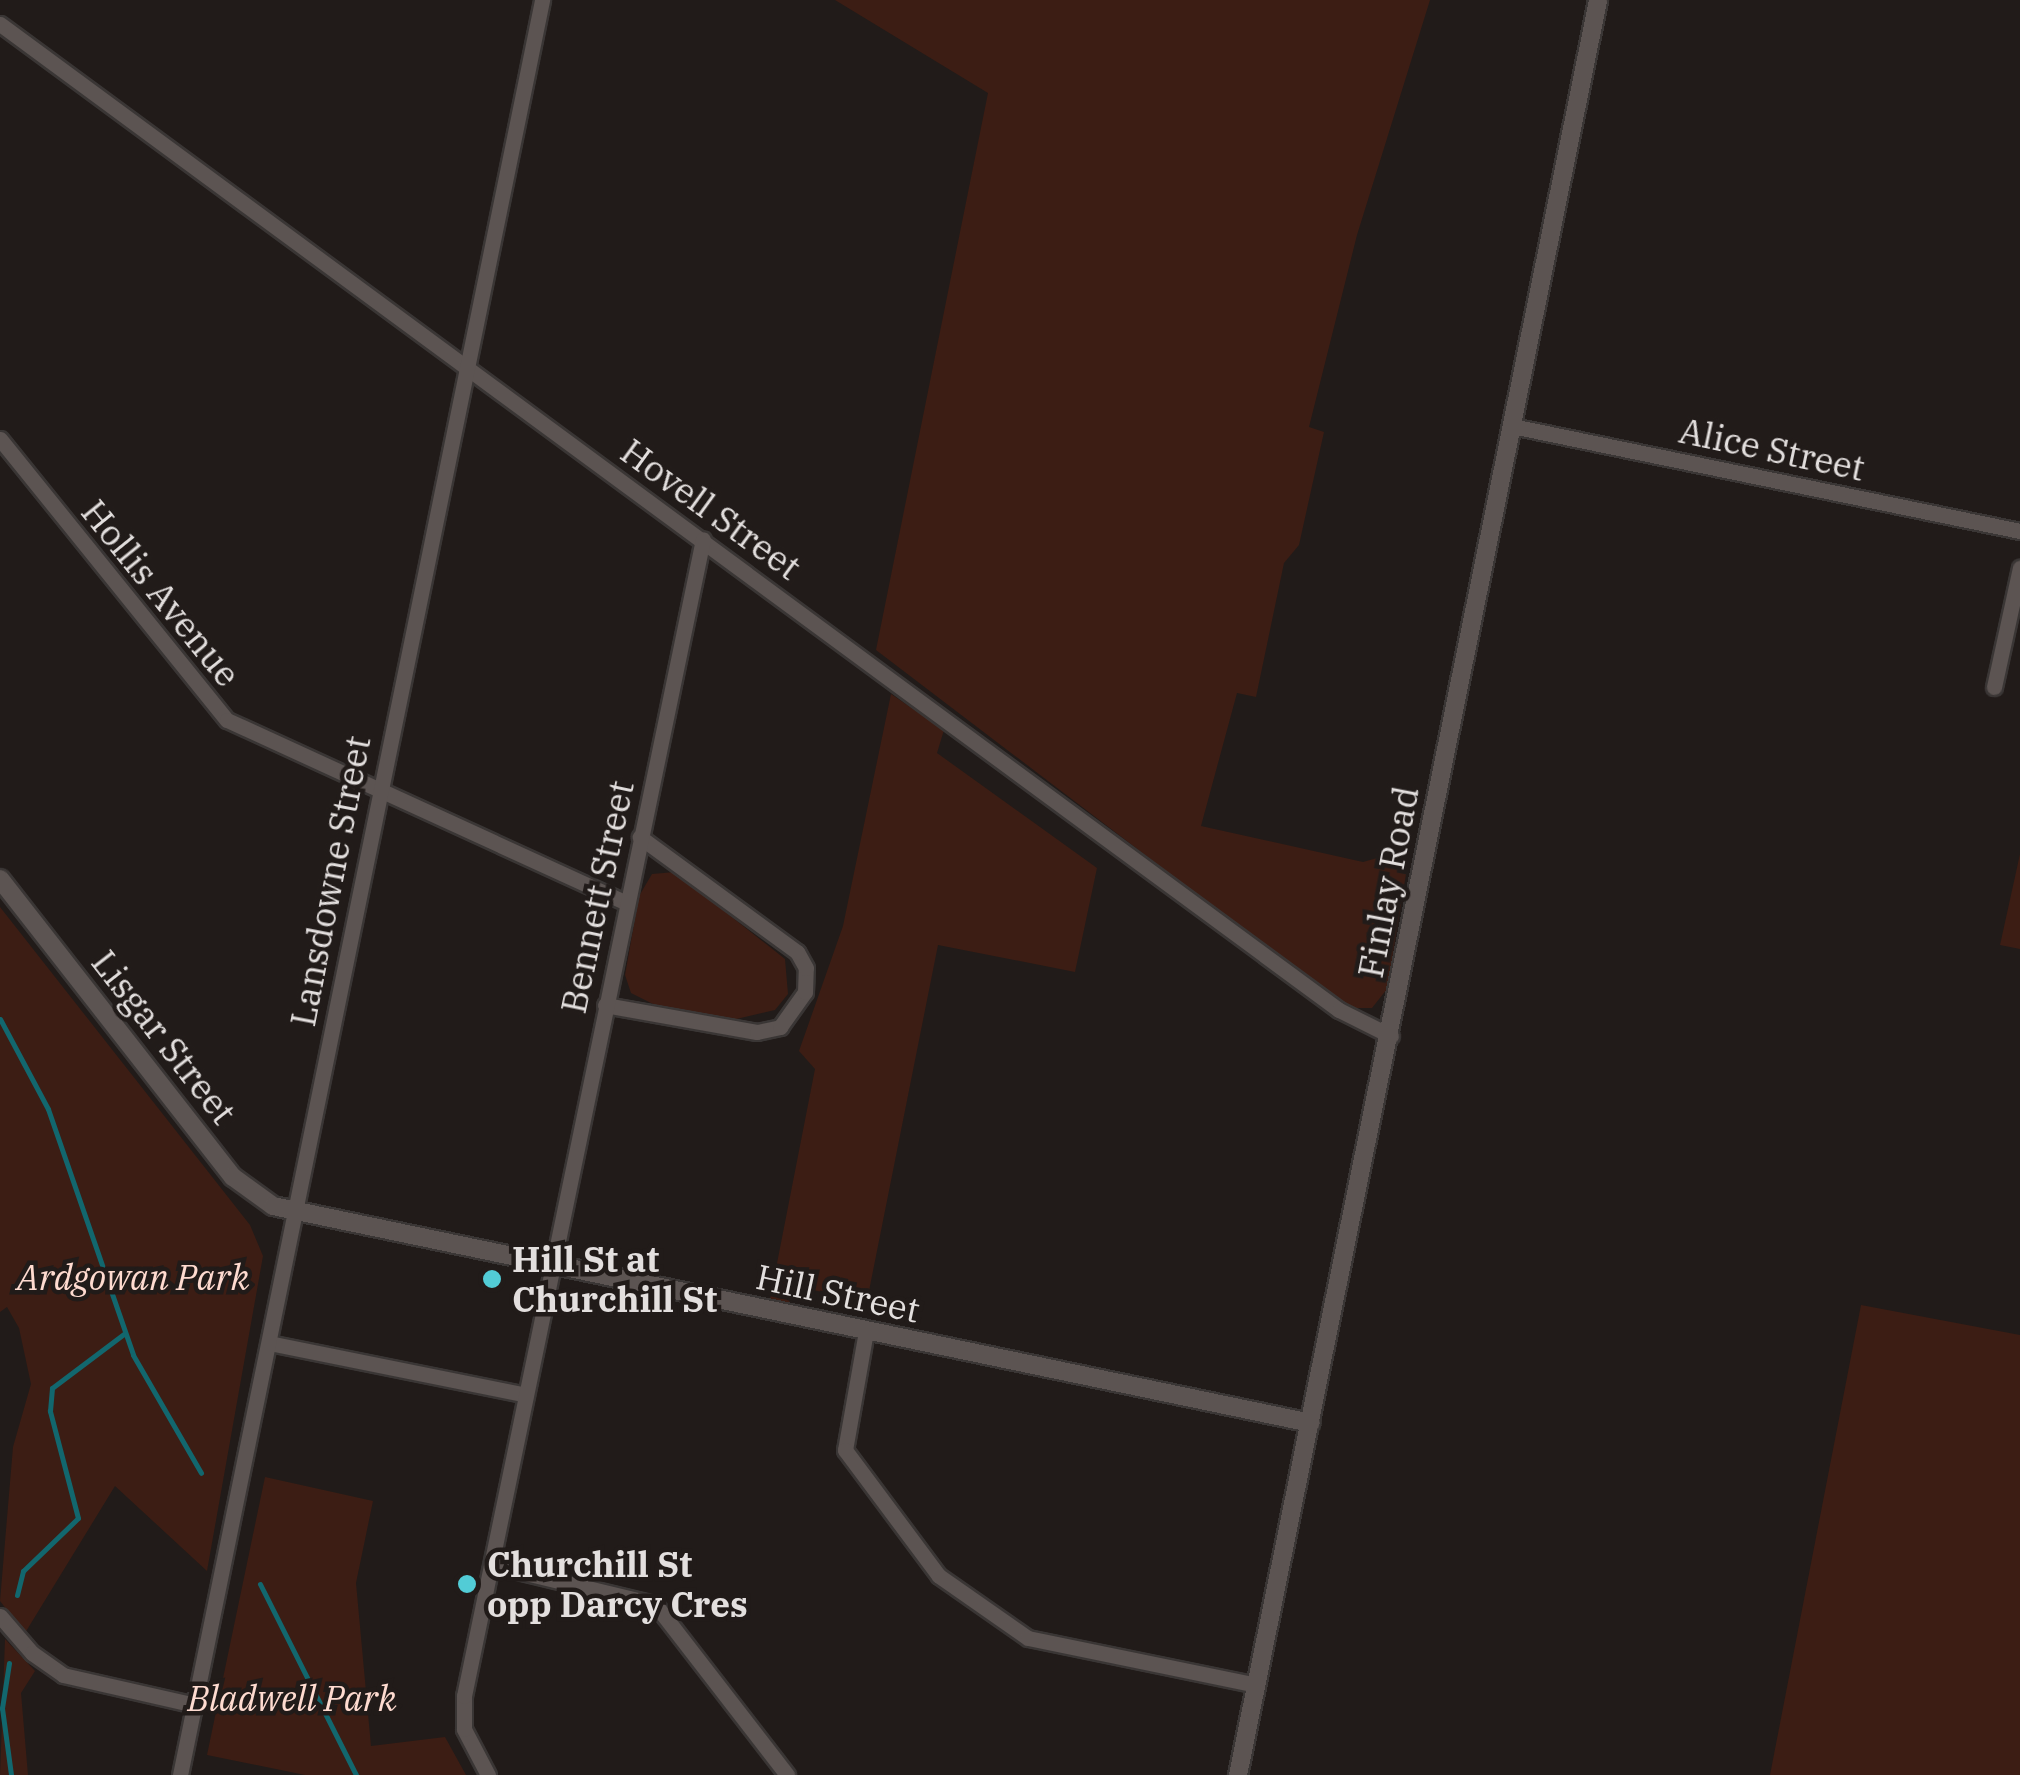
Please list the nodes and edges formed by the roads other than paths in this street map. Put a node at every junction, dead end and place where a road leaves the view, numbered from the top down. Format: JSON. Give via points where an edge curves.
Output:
{"nodes":[{"id":1,"x":542,"y":0,"type":"edge"},
{"id":2,"x":1598,"y":0,"type":"edge"},
{"id":3,"x":0,"y":24,"type":"edge"},
{"id":4,"x":469,"y":370,"type":"junction"},
{"id":5,"x":1512,"y":426,"type":"junction"},
{"id":6,"x":0,"y":440,"type":"edge"},
{"id":7,"x":2020,"y":531,"type":"edge"},
{"id":8,"x":703,"y":539,"type":"junction"},
{"id":9,"x":2020,"y":568,"type":"edge"},
{"id":10,"x":1994,"y":687,"type":"dead end"},
{"id":11,"x":377,"y":790,"type":"junction"},
{"id":12,"x":640,"y":837,"type":"junction"},
{"id":13,"x":0,"y":880,"type":"edge"},
{"id":14,"x":626,"y":903,"type":"junction"},
{"id":15,"x":605,"y":1006,"type":"junction"},
{"id":16,"x":1391,"y":1036,"type":"junction"},
{"id":17,"x":294,"y":1214,"type":"junction"},
{"id":18,"x":552,"y":1268,"type":"junction"},
{"id":19,"x":866,"y":1332,"type":"junction"},
{"id":20,"x":269,"y":1342,"type":"junction"},
{"id":21,"x":526,"y":1395,"type":"junction"},
{"id":22,"x":1311,"y":1423,"type":"junction"},
{"id":23,"x":492,"y":1565,"type":"junction"},
{"id":24,"x":0,"y":1616,"type":"edge"},
{"id":25,"x":1256,"y":1685,"type":"junction"},
{"id":26,"x":194,"y":1705,"type":"junction"},
{"id":27,"x":180,"y":1775,"type":"edge"},
{"id":28,"x":488,"y":1775,"type":"edge"},
{"id":29,"x":787,"y":1775,"type":"edge"},
{"id":30,"x":1238,"y":1775,"type":"edge"}],
"edges":[{"from":1,"to":4,"type":"street","name":"Lansdowne Street"},
{"from":2,"to":5,"type":"street","name":"Finlay Road"},
{"from":3,"to":4,"type":"street","name":"Hovell Street"},
{"from":4,"to":8,"type":"street","name":"Hovell Street"},
{"from":4,"to":11,"type":"street","name":"Lansdowne Street"},
{"from":5,"to":7,"type":"street","name":"Alice Street"},
{"from":5,"to":16,"type":"street","name":"Finlay Road"},
{"from":6,"to":11,"type":"street","name":"Hollis Avenue","via":[[214,710]]},
{"from":8,"to":12,"type":"street","name":"Bennett Street"},
{"from":8,"to":16,"type":"street","name":"Hovell Street","via":[[1339,1010]]},
{"from":9,"to":10,"type":"street"},
{"from":11,"to":14,"type":"street","name":"Hollis Avenue"},
{"from":11,"to":17,"type":"street","name":"Lansdowne Street"},
{"from":12,"to":14,"type":"street","name":"Bennett Street"},
{"from":12,"to":15,"type":"street","via":[[797,952],[806,968],[805,992],[780,1027],[756,1032]]},
{"from":13,"to":17,"type":"street","name":"Lisgar Street","via":[[240,1186]]},
{"from":14,"to":15,"type":"street","name":"Bennett Street"},
{"from":15,"to":18,"type":"street","name":"Bennett Street"},
{"from":16,"to":22,"type":"street","name":"Finlay Road"},
{"from":17,"to":18,"type":"street","name":"Hill Street"},
{"from":17,"to":20,"type":"street","name":"Lansdowne Street"},
{"from":18,"to":19,"type":"street","name":"Hill Street"},
{"from":18,"to":21,"type":"street","name":"Bennett Street"},
{"from":19,"to":22,"type":"street","name":"Hill Street"},
{"from":19,"to":25,"type":"street","via":[[846,1450],[939,1576],[1028,1638]]},
{"from":20,"to":21,"type":"street"},
{"from":20,"to":26,"type":"street","name":"Lansdowne Street"},
{"from":21,"to":23,"type":"street","name":"Bennett Street"},
{"from":22,"to":25,"type":"street","name":"Finlay Road"},
{"from":23,"to":28,"type":"street","name":"Bennett Street","via":[[461,1714]]},
{"from":23,"to":29,"type":"street","via":[[655,1604]]},
{"from":24,"to":26,"type":"street","via":[[32,1654],[64,1675]]},
{"from":25,"to":30,"type":"street","name":"Finlay Road"},
{"from":26,"to":27,"type":"street","name":"Lansdowne Street"}]}
